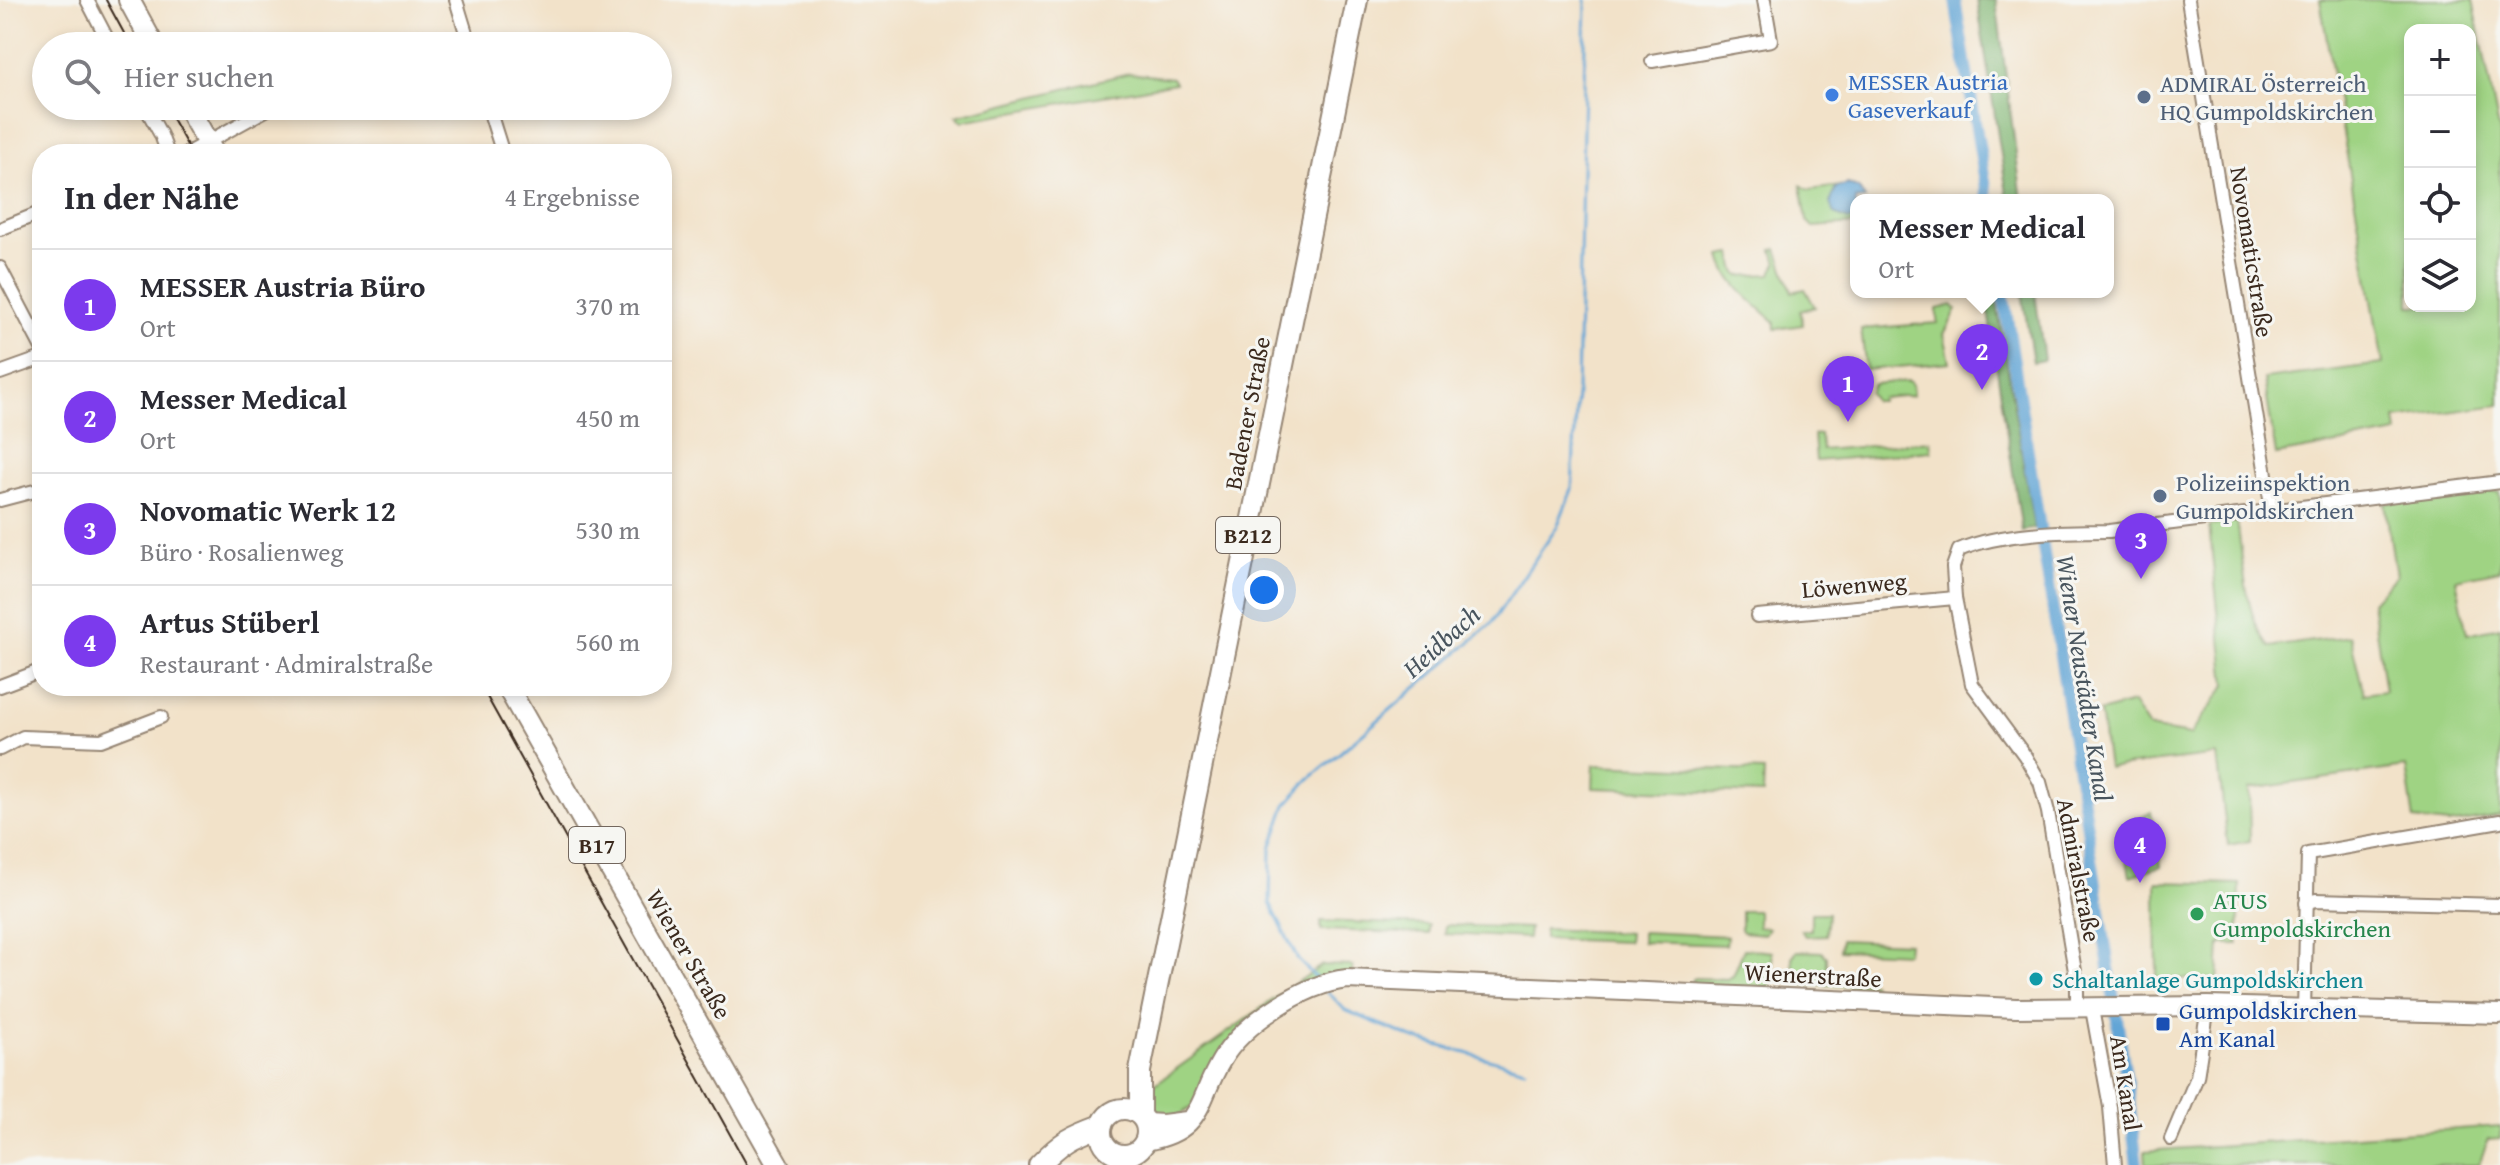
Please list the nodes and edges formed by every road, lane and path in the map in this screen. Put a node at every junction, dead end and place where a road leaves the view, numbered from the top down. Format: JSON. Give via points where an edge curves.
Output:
{"nodes":[{"id":1,"x":87,"y":0,"type":"edge"},
{"id":2,"x":129,"y":0,"type":"edge"},
{"id":3,"x":456,"y":0,"type":"edge"},
{"id":4,"x":1357,"y":0,"type":"edge"},
{"id":5,"x":1764,"y":0,"type":"edge"},
{"id":6,"x":2188,"y":0,"type":"edge"},
{"id":7,"x":104,"y":32,"type":"edge"},
{"id":8,"x":146,"y":32,"type":"edge"},
{"id":9,"x":466,"y":32,"type":"edge"},
{"id":10,"x":1652,"y":61,"type":"dead end"},
{"id":11,"x":153,"y":120,"type":"edge"},
{"id":12,"x":195,"y":120,"type":"edge"},
{"id":13,"x":252,"y":120,"type":"edge"},
{"id":14,"x":492,"y":120,"type":"edge"},
{"id":15,"x":164,"y":144,"type":"edge"},
{"id":16,"x":209,"y":144,"type":"edge"},
{"id":17,"x":217,"y":144,"type":"edge"},
{"id":18,"x":500,"y":144,"type":"edge"},
{"id":19,"x":32,"y":216,"type":"edge"},
{"id":20,"x":0,"y":229,"type":"edge"},
{"id":21,"x":0,"y":268,"type":"edge"},
{"id":22,"x":32,"y":329,"type":"edge"},
{"id":23,"x":32,"y":362,"type":"edge"},
{"id":24,"x":0,"y":373,"type":"edge"},
{"id":25,"x":2500,"y":482,"type":"edge"},
{"id":26,"x":32,"y":492,"type":"edge"},
{"id":27,"x":0,"y":500,"type":"edge"},
{"id":28,"x":2272,"y":511,"type":"junction"},
{"id":29,"x":1955,"y":598,"type":"junction"},
{"id":30,"x":1757,"y":616,"type":"dead end"},
{"id":31,"x":32,"y":674,"type":"edge"},
{"id":32,"x":0,"y":686,"type":"edge"},
{"id":33,"x":513,"y":696,"type":"edge"},
{"id":34,"x":161,"y":717,"type":"dead end"},
{"id":35,"x":0,"y":749,"type":"edge"},
{"id":36,"x":2500,"y":821,"type":"edge"},
{"id":37,"x":2306,"y":903,"type":"junction"},
{"id":38,"x":2500,"y":905,"type":"edge"},
{"id":39,"x":2208,"y":1006,"type":"junction"},
{"id":40,"x":2091,"y":1008,"type":"junction"},
{"id":41,"x":2304,"y":1009,"type":"junction"},
{"id":42,"x":2500,"y":1014,"type":"edge"},
{"id":43,"x":1138,"y":1122,"type":"junction"},
{"id":44,"x":2171,"y":1139,"type":"dead end"},
{"id":45,"x":1114,"y":1151,"type":"edge"},
{"id":46,"x":778,"y":1165,"type":"edge"},
{"id":47,"x":1039,"y":1165,"type":"edge"},
{"id":48,"x":2115,"y":1165,"type":"edge"}],
"edges":[{"from":1,"to":7,"type":"street"},
{"from":2,"to":8,"type":"main road"},
{"from":3,"to":9,"type":"street"},
{"from":4,"to":43,"type":"main road","name":"Badener Straße","number":"B212","via":[[1140,1071]]},
{"from":5,"to":10,"type":"street","via":[[1771,40]]},
{"from":6,"to":28,"type":"street","name":"Novomaticstraße"},
{"from":11,"to":15,"type":"street"},
{"from":12,"to":16,"type":"main road"},
{"from":13,"to":17,"type":"street"},
{"from":14,"to":18,"type":"street"},
{"from":19,"to":20,"type":"street"},
{"from":21,"to":22,"type":"street"},
{"from":23,"to":24,"type":"street"},
{"from":25,"to":28,"type":"street"},
{"from":26,"to":27,"type":"street"},
{"from":28,"to":29,"type":"street","name":"Admiralstraße","via":[[1973,544],[1955,557]]},
{"from":29,"to":30,"type":"street","name":"Löwenweg"},
{"from":29,"to":40,"type":"street","name":"Admiralstraße","via":[[1972,684],[2040,782],[2075,967]]},
{"from":31,"to":32,"type":"street"},
{"from":33,"to":46,"type":"main road","name":"Wiener Straße","number":"B17"},
{"from":34,"to":35,"type":"street","via":[[101,740],[23,737]]},
{"from":36,"to":37,"type":"street","via":[[2308,854]]},
{"from":37,"to":38,"type":"street"},
{"from":37,"to":41,"type":"street"},
{"from":39,"to":40,"type":"street","name":"Wienerstraße"},
{"from":39,"to":41,"type":"street","name":"Wienerstraße"},
{"from":39,"to":44,"type":"street","via":[[2197,1077]]},
{"from":40,"to":43,"type":"street","name":"Wienerstraße","via":[[1361,978],[1325,983],[1275,1009],[1232,1045],[1190,1121]]},
{"from":40,"to":48,"type":"street","name":"Am Kanal"},
{"from":41,"to":42,"type":"street","name":"Wienerstraße"},
{"from":43,"to":45,"type":"main road","number":"B212","via":[[1141,1148]]},
{"from":43,"to":45,"type":"main road","number":"B212","via":[[1106,1118]]},
{"from":45,"to":47,"type":"main road","via":[[1077,1133]]}]}
